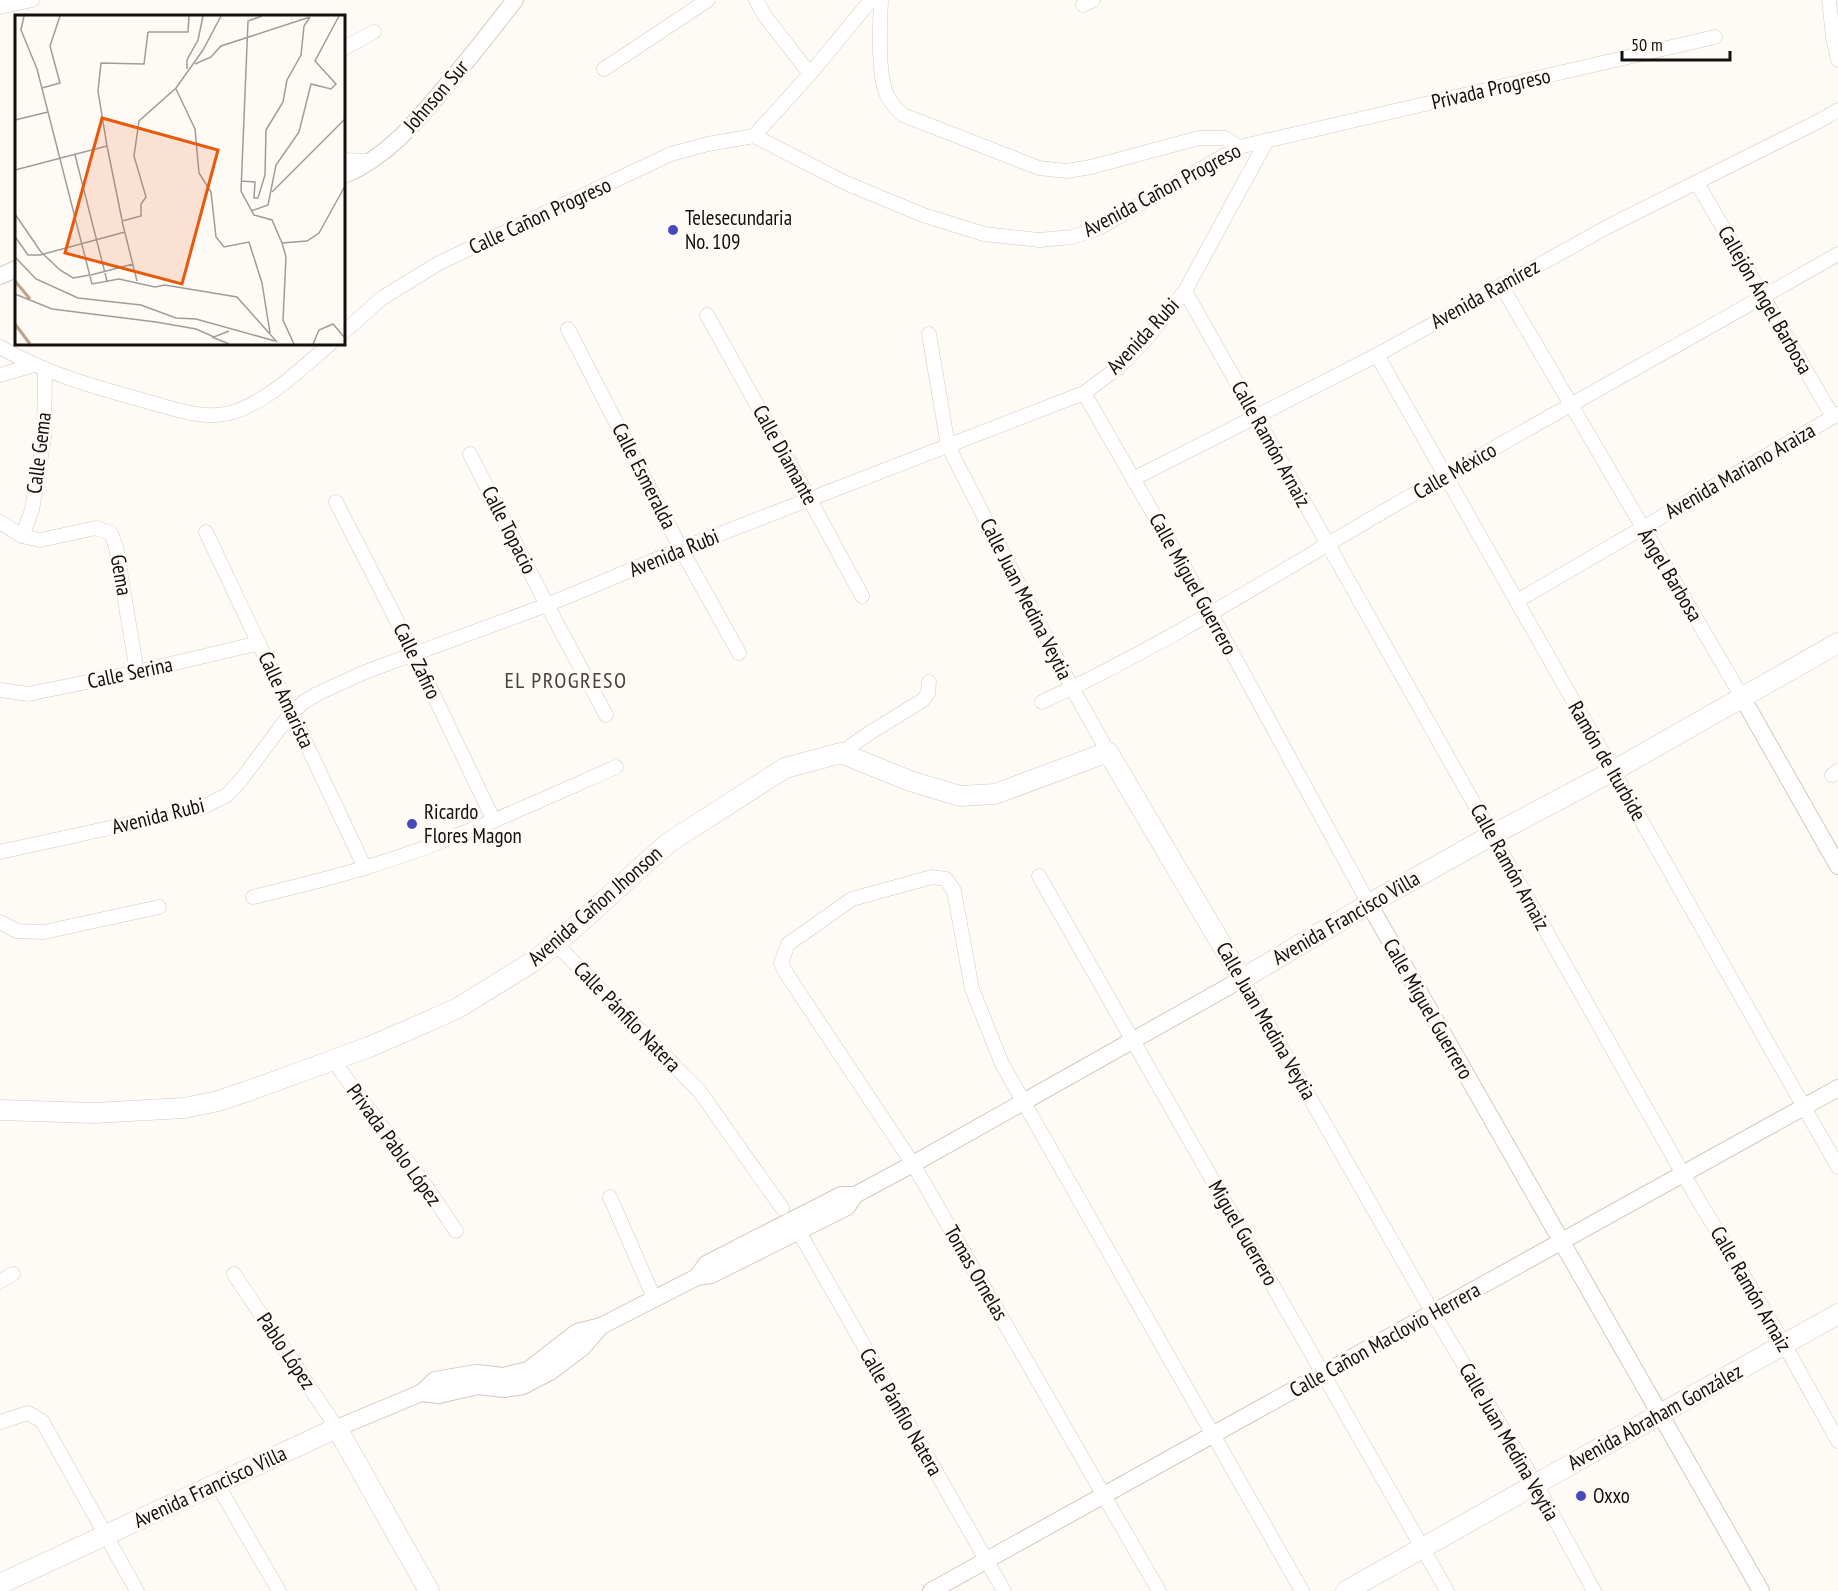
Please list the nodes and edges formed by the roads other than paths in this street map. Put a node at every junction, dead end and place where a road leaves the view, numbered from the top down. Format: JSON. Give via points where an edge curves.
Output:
{"nodes":[{"id":1,"x":32,"y":0,"type":"edge"},
{"id":2,"x":515,"y":0,"type":"edge"},
{"id":3,"x":708,"y":0,"type":"edge"},
{"id":4,"x":756,"y":0,"type":"edge"},
{"id":5,"x":871,"y":0,"type":"edge"},
{"id":6,"x":881,"y":0,"type":"edge"},
{"id":7,"x":1828,"y":0,"type":"edge"},
{"id":8,"x":0,"y":8,"type":"edge"},
{"id":9,"x":374,"y":32,"type":"dead end"},
{"id":10,"x":1715,"y":37,"type":"dead end"},
{"id":11,"x":345,"y":47,"type":"edge"},
{"id":12,"x":1838,"y":60,"type":"edge"},
{"id":13,"x":604,"y":69,"type":"dead end"},
{"id":14,"x":810,"y":74,"type":"junction"},
{"id":15,"x":1838,"y":110,"type":"edge"},
{"id":16,"x":754,"y":136,"type":"junction"},
{"id":17,"x":1267,"y":140,"type":"junction"},
{"id":18,"x":1239,"y":147,"type":"junction"},
{"id":19,"x":345,"y":160,"type":"edge"},
{"id":20,"x":370,"y":161,"type":"junction"},
{"id":21,"x":345,"y":175,"type":"edge"},
{"id":22,"x":1697,"y":183,"type":"junction"},
{"id":23,"x":1838,"y":254,"type":"edge"},
{"id":24,"x":15,"y":268,"type":"edge"},
{"id":25,"x":0,"y":276,"type":"edge"},
{"id":26,"x":1501,"y":285,"type":"junction"},
{"id":27,"x":1185,"y":291,"type":"junction"},
{"id":28,"x":1764,"y":297,"type":"junction"},
{"id":29,"x":707,"y":315,"type":"dead end"},
{"id":30,"x":568,"y":329,"type":"dead end"},
{"id":31,"x":345,"y":331,"type":"edge"},
{"id":32,"x":929,"y":334,"type":"dead end"},
{"id":33,"x":329,"y":345,"type":"edge"},
{"id":34,"x":0,"y":347,"type":"edge"},
{"id":35,"x":1377,"y":355,"type":"junction"},
{"id":36,"x":39,"y":367,"type":"junction"},
{"id":37,"x":0,"y":375,"type":"edge"},
{"id":38,"x":1084,"y":393,"type":"junction"},
{"id":39,"x":1571,"y":405,"type":"junction"},
{"id":40,"x":1836,"y":416,"type":"edge"},
{"id":41,"x":1256,"y":418,"type":"junction"},
{"id":42,"x":948,"y":446,"type":"junction"},
{"id":43,"x":470,"y":454,"type":"dead end"},
{"id":44,"x":1446,"y":475,"type":"junction"},
{"id":45,"x":1134,"y":479,"type":"junction"},
{"id":46,"x":810,"y":500,"type":"junction"},
{"id":47,"x":336,"y":502,"type":"dead end"},
{"id":48,"x":0,"y":522,"type":"edge"},
{"id":49,"x":1642,"y":528,"type":"junction"},
{"id":50,"x":206,"y":532,"type":"dead end"},
{"id":51,"x":22,"y":536,"type":"junction"},
{"id":52,"x":1327,"y":544,"type":"junction"},
{"id":53,"x":681,"y":549,"type":"junction"},
{"id":54,"x":862,"y":596,"type":"dead end"},
{"id":55,"x":1517,"y":601,"type":"junction"},
{"id":56,"x":547,"y":605,"type":"junction"},
{"id":57,"x":1211,"y":614,"type":"junction"},
{"id":58,"x":260,"y":643,"type":"junction"},
{"id":59,"x":1838,"y":643,"type":"edge"},
{"id":60,"x":739,"y":653,"type":"dead end"},
{"id":61,"x":414,"y":654,"type":"junction"},
{"id":62,"x":137,"y":672,"type":"junction"},
{"id":63,"x":929,"y":682,"type":"dead end"},
{"id":64,"x":1072,"y":688,"type":"junction"},
{"id":65,"x":0,"y":690,"type":"edge"},
{"id":66,"x":1742,"y":697,"type":"junction"},
{"id":67,"x":1042,"y":702,"type":"dead end"},
{"id":68,"x":291,"y":713,"type":"junction"},
{"id":69,"x":606,"y":715,"type":"dead end"},
{"id":70,"x":1108,"y":752,"type":"junction"},
{"id":71,"x":841,"y":753,"type":"junction"},
{"id":72,"x":616,"y":768,"type":"dead end"},
{"id":73,"x":1613,"y":771,"type":"junction"},
{"id":74,"x":494,"y":820,"type":"junction"},
{"id":75,"x":1492,"y":835,"type":"junction"},
{"id":76,"x":0,"y":852,"type":"edge"},
{"id":77,"x":1838,"y":866,"type":"edge"},
{"id":78,"x":365,"y":868,"type":"junction"},
{"id":79,"x":1039,"y":876,"type":"dead end"},
{"id":80,"x":253,"y":897,"type":"dead end"},
{"id":81,"x":1369,"y":904,"type":"junction"},
{"id":82,"x":159,"y":907,"type":"dead end"},
{"id":83,"x":0,"y":922,"type":"edge"},
{"id":84,"x":556,"y":944,"type":"junction"},
{"id":85,"x":1242,"y":979,"type":"junction"},
{"id":86,"x":1133,"y":1041,"type":"junction"},
{"id":87,"x":332,"y":1059,"type":"junction"},
{"id":88,"x":1838,"y":1088,"type":"edge"},
{"id":89,"x":1024,"y":1101,"type":"junction"},
{"id":90,"x":1804,"y":1107,"type":"junction"},
{"id":91,"x":0,"y":1110,"type":"edge"},
{"id":92,"x":913,"y":1164,"type":"junction"},
{"id":93,"x":1838,"y":1167,"type":"edge"},
{"id":94,"x":1683,"y":1174,"type":"junction"},
{"id":95,"x":855,"y":1195,"type":"junction"},
{"id":96,"x":610,"y":1197,"type":"dead end"},
{"id":97,"x":782,"y":1208,"type":"dead end"},
{"id":98,"x":456,"y":1231,"type":"dead end"},
{"id":99,"x":799,"y":1232,"type":"junction"},
{"id":100,"x":1561,"y":1242,"type":"junction"},
{"id":101,"x":13,"y":1274,"type":"dead end"},
{"id":102,"x":234,"y":1274,"type":"dead end"},
{"id":103,"x":697,"y":1277,"type":"junction"},
{"id":104,"x":0,"y":1281,"type":"edge"},
{"id":105,"x":654,"y":1298,"type":"junction"},
{"id":106,"x":1433,"y":1313,"type":"junction"},
{"id":107,"x":1838,"y":1314,"type":"edge"},
{"id":108,"x":1784,"y":1344,"type":"junction"},
{"id":109,"x":1324,"y":1373,"type":"junction"},
{"id":110,"x":1660,"y":1414,"type":"junction"},
{"id":111,"x":0,"y":1422,"type":"edge"},
{"id":112,"x":337,"y":1428,"type":"junction"},
{"id":113,"x":1214,"y":1434,"type":"junction"},
{"id":114,"x":1838,"y":1441,"type":"edge"},
{"id":115,"x":217,"y":1484,"type":"junction"},
{"id":116,"x":1536,"y":1484,"type":"junction"},
{"id":117,"x":1104,"y":1495,"type":"junction"},
{"id":118,"x":104,"y":1535,"type":"junction"},
{"id":119,"x":1423,"y":1548,"type":"junction"},
{"id":120,"x":986,"y":1560,"type":"junction"},
{"id":121,"x":0,"y":1584,"type":"edge"},
{"id":122,"x":137,"y":1591,"type":"edge"},
{"id":123,"x":279,"y":1591,"type":"edge"},
{"id":124,"x":429,"y":1591,"type":"edge"},
{"id":125,"x":931,"y":1591,"type":"edge"},
{"id":126,"x":1004,"y":1591,"type":"edge"},
{"id":127,"x":1159,"y":1591,"type":"edge"},
{"id":128,"x":1302,"y":1591,"type":"edge"},
{"id":129,"x":1346,"y":1591,"type":"edge"},
{"id":130,"x":1447,"y":1591,"type":"edge"},
{"id":131,"x":1594,"y":1591,"type":"edge"},
{"id":132,"x":1761,"y":1591,"type":"edge"}],
"edges":[{"from":1,"to":8,"type":"street"},
{"from":2,"to":20,"type":"street","name":"Johnson Sur","via":[[416,122]]},
{"from":3,"to":13,"type":"street"},
{"from":4,"to":14,"type":"street"},
{"from":5,"to":14,"type":"street"},
{"from":6,"to":18,"type":"street","via":[[883,82],[888,97],[903,115],[1053,170],[1091,167],[1199,138],[1225,138]]},
{"from":7,"to":12,"type":"street"},
{"from":9,"to":11,"type":"street"},
{"from":10,"to":17,"type":"street","name":"Privada Progreso"},
{"from":14,"to":16,"type":"street"},
{"from":15,"to":22,"type":"street","name":"Avenida Ramírez"},
{"from":16,"to":18,"type":"street","name":"Avenida Cañon Progreso","via":[[846,183],[923,215],[984,234],[1038,240],[1072,237],[1099,228]]},
{"from":16,"to":31,"type":"street","name":"Calle Cañon Progreso","via":[[672,154],[439,263],[382,298]]},
{"from":17,"to":18,"type":"street","name":"Avenida Cañon Progreso"},
{"from":17,"to":27,"type":"street","name":"Avenida Rubi"},
{"from":19,"to":20,"type":"street"},
{"from":20,"to":21,"type":"street","name":"Johnson Sur"},
{"from":22,"to":26,"type":"street","name":"Avenida Ramírez"},
{"from":22,"to":28,"type":"street","name":"Callejón Ángel Barbosa"},
{"from":23,"to":28,"type":"street","name":"Calle México"},
{"from":24,"to":25,"type":"street"},
{"from":26,"to":35,"type":"street","name":"Avenida Ramírez"},
{"from":26,"to":39,"type":"street","name":"Ángel Barbosa"},
{"from":27,"to":38,"type":"street","name":"Avenida Rubi","via":[[1142,344]]},
{"from":27,"to":41,"type":"street","name":"Calle Ramón Arnaiz"},
{"from":28,"to":39,"type":"street","name":"Calle México"},
{"from":28,"to":40,"type":"street","name":"Callejón Ángel Barbosa"},
{"from":29,"to":46,"type":"street","name":"Calle Diamante"},
{"from":30,"to":53,"type":"street","name":"Calle Esmeralda"},
{"from":32,"to":42,"type":"street","name":"Calle Juan Medina Veytia"},
{"from":33,"to":36,"type":"street","via":[[248,407],[211,416],[109,391]]},
{"from":34,"to":36,"type":"street"},
{"from":35,"to":41,"type":"street","name":"Avenida Ramírez"},
{"from":35,"to":44,"type":"street","name":"Ramón de Iturbide"},
{"from":36,"to":37,"type":"street"},
{"from":36,"to":51,"type":"street","name":"Calle Gema","via":[[44,438],[32,510]]},
{"from":38,"to":42,"type":"street","name":"Avenida Rubi"},
{"from":38,"to":45,"type":"street","name":"Calle Miguel Guerrero"},
{"from":39,"to":44,"type":"street","name":"Calle México"},
{"from":39,"to":49,"type":"street","name":"Ángel Barbosa"},
{"from":40,"to":49,"type":"street","name":"Avenida Mariano Araiza"},
{"from":41,"to":45,"type":"street","name":"Avenida Ramírez"},
{"from":41,"to":52,"type":"street","name":"Calle Ramón Arnaiz"},
{"from":42,"to":46,"type":"street","name":"Avenida Rubi"},
{"from":42,"to":64,"type":"street","name":"Calle Juan Medina Veytia"},
{"from":43,"to":56,"type":"street","name":"Calle Topacio"},
{"from":44,"to":52,"type":"street","name":"Calle México"},
{"from":44,"to":55,"type":"street","name":"Ramón de Iturbide"},
{"from":45,"to":57,"type":"street","name":"Calle Miguel Guerrero"},
{"from":46,"to":53,"type":"street","name":"Avenida Rubi"},
{"from":46,"to":54,"type":"street","name":"Calle Diamante"},
{"from":47,"to":61,"type":"street","name":"Calle Zafiro"},
{"from":48,"to":51,"type":"street"},
{"from":49,"to":55,"type":"street","name":"Avenida Mariano Araiza"},
{"from":49,"to":66,"type":"street","name":"Ángel Barbosa"},
{"from":50,"to":58,"type":"street","name":"Calle Amarista"},
{"from":51,"to":62,"type":"street","name":"Gema","via":[[40,540],[96,528],[111,533]]},
{"from":52,"to":57,"type":"street","name":"Calle México"},
{"from":52,"to":75,"type":"street","name":"Calle Ramón Arnaiz"},
{"from":53,"to":56,"type":"street","name":"Avenida Rubi"},
{"from":53,"to":60,"type":"street","name":"Calle Esmeralda"},
{"from":55,"to":73,"type":"street","name":"Ramón de Iturbide"},
{"from":56,"to":61,"type":"street","name":"Avenida Rubi"},
{"from":56,"to":69,"type":"street","name":"Calle Topacio"},
{"from":57,"to":64,"type":"street","name":"Calle México"},
{"from":57,"to":81,"type":"street","name":"Calle Miguel Guerrero"},
{"from":58,"to":62,"type":"street","name":"Calle Serina"},
{"from":58,"to":68,"type":"street","name":"Calle Amarista"},
{"from":59,"to":66,"type":"main road","name":"Avenida Francisco Villa"},
{"from":61,"to":68,"type":"street","name":"Avenida Rubi","via":[[317,694]]},
{"from":61,"to":74,"type":"street","name":"Calle Zafiro"},
{"from":62,"to":65,"type":"street","name":"Calle Serina","via":[[28,694]]},
{"from":63,"to":71,"type":"street","via":[[923,700]]},
{"from":64,"to":67,"type":"street","name":"Calle México"},
{"from":64,"to":70,"type":"street","name":"Calle Juan Medina Veytia"},
{"from":66,"to":73,"type":"main road","name":"Avenida Francisco Villa"},
{"from":66,"to":77,"type":"street","name":"Ángel Barbosa"},
{"from":68,"to":76,"type":"street","name":"Avenida Rubi","via":[[241,780],[215,802]]},
{"from":68,"to":78,"type":"street","name":"Calle Amarista"},
{"from":70,"to":71,"type":"main road","via":[[995,794],[960,796]]},
{"from":70,"to":85,"type":"main road","name":"Calle Juan Medina Veytia"},
{"from":71,"to":84,"type":"main road","name":"Avenida Cañon Jhonson","via":[[785,768],[668,843]]},
{"from":72,"to":74,"type":"street"},
{"from":73,"to":75,"type":"main road","name":"Avenida Francisco Villa"},
{"from":73,"to":90,"type":"street","name":"Ramón de Iturbide"},
{"from":74,"to":78,"type":"street"},
{"from":75,"to":81,"type":"main road","name":"Avenida Francisco Villa"},
{"from":75,"to":94,"type":"street","name":"Calle Ramón Arnaiz"},
{"from":78,"to":80,"type":"street"},
{"from":79,"to":86,"type":"street","name":"Miguel Guerrero"},
{"from":81,"to":85,"type":"main road","name":"Avenida Francisco Villa"},
{"from":81,"to":100,"type":"street","name":"Calle Miguel Guerrero"},
{"from":82,"to":83,"type":"street","via":[[44,932],[17,931]]},
{"from":84,"to":87,"type":"main road","name":"Avenida Cañon Jhonson","via":[[458,1008]]},
{"from":84,"to":97,"type":"street","name":"Calle Pánfilo Natera","via":[[700,1092]]},
{"from":85,"to":86,"type":"street","name":"Avenida Francisco Villa"},
{"from":85,"to":106,"type":"street","name":"Calle Juan Medina Veytia"},
{"from":86,"to":89,"type":"street","name":"Avenida Francisco Villa"},
{"from":86,"to":109,"type":"street","name":"Miguel Guerrero"},
{"from":87,"to":91,"type":"main road","name":"Avenida Cañon Jhonson","via":[[219,1101],[184,1108],[94,1113]]},
{"from":87,"to":98,"type":"street","name":"Privada Pablo López"},
{"from":88,"to":90,"type":"street","name":"Calle Cañon Maclovio Herrera"},
{"from":89,"to":92,"type":"street","name":"Avenida Francisco Villa"},
{"from":89,"to":92,"type":"street","name":"Tomas Ornelas","via":[[1002,1064],[972,989],[954,891],[946,879],[932,877],[852,899],[788,944],[781,963]]},
{"from":89,"to":113,"type":"street"},
{"from":90,"to":93,"type":"street","name":"Ramón de Iturbide"},
{"from":90,"to":94,"type":"street","name":"Calle Cañon Maclovio Herrera"},
{"from":92,"to":95,"type":"street","name":"Avenida Francisco Villa"},
{"from":92,"to":117,"type":"street","name":"Tomas Ornelas"},
{"from":94,"to":100,"type":"street","name":"Calle Cañon Maclovio Herrera"},
{"from":94,"to":108,"type":"street","name":"Calle Ramón Arnaiz"},
{"from":95,"to":99,"type":"street","name":"Avenida Francisco Villa","via":[[848,1207]]},
{"from":95,"to":103,"type":"street","name":"Avenida Francisco Villa","via":[[841,1195],[716,1258]]},
{"from":96,"to":105,"type":"street"},
{"from":99,"to":103,"type":"street","name":"Avenida Francisco Villa","via":[[711,1275]]},
{"from":99,"to":120,"type":"street","name":"Calle Pánfilo Natera"},
{"from":100,"to":106,"type":"street","name":"Calle Cañon Maclovio Herrera"},
{"from":100,"to":110,"type":"street","name":"Calle Miguel Guerrero"},
{"from":101,"to":104,"type":"street"},
{"from":102,"to":112,"type":"street","name":"Pablo López"},
{"from":103,"to":105,"type":"street","name":"Avenida Francisco Villa"},
{"from":105,"to":112,"type":"street","name":"Avenida Francisco Villa","via":[[601,1326],[583,1347],[523,1386],[478,1386],[439,1395],[421,1394]]},
{"from":106,"to":109,"type":"street","name":"Calle Cañon Maclovio Herrera"},
{"from":106,"to":116,"type":"street","name":"Calle Juan Medina Veytia"},
{"from":107,"to":108,"type":"main road","name":"Avenida Abraham González"},
{"from":108,"to":110,"type":"main road","name":"Avenida Abraham González"},
{"from":108,"to":114,"type":"street","name":"Calle Ramón Arnaiz"},
{"from":109,"to":113,"type":"street","name":"Calle Cañon Maclovio Herrera"},
{"from":109,"to":119,"type":"street","name":"Miguel Guerrero"},
{"from":110,"to":116,"type":"main road","name":"Avenida Abraham González"},
{"from":110,"to":132,"type":"street","name":"Calle Miguel Guerrero"},
{"from":111,"to":118,"type":"street","via":[[28,1413],[42,1422]]},
{"from":112,"to":115,"type":"main road","name":"Avenida Francisco Villa"},
{"from":112,"to":124,"type":"main road"},
{"from":113,"to":117,"type":"street","name":"Calle Cañon Maclovio Herrera"},
{"from":113,"to":128,"type":"street"},
{"from":115,"to":118,"type":"main road","name":"Avenida Francisco Villa"},
{"from":115,"to":123,"type":"street"},
{"from":116,"to":119,"type":"main road","name":"Avenida Abraham González"},
{"from":116,"to":131,"type":"street","name":"Calle Juan Medina Veytia"},
{"from":117,"to":120,"type":"street","name":"Calle Cañon Maclovio Herrera"},
{"from":117,"to":127,"type":"street","name":"Tomas Ornelas"},
{"from":118,"to":121,"type":"main road","name":"Avenida Francisco Villa"},
{"from":118,"to":122,"type":"street"},
{"from":119,"to":129,"type":"main road","name":"Avenida Abraham González"},
{"from":119,"to":130,"type":"street","name":"Miguel Guerrero"},
{"from":120,"to":125,"type":"street","name":"Calle Cañon Maclovio Herrera"},
{"from":120,"to":126,"type":"street","name":"Calle Pánfilo Natera"}]}
